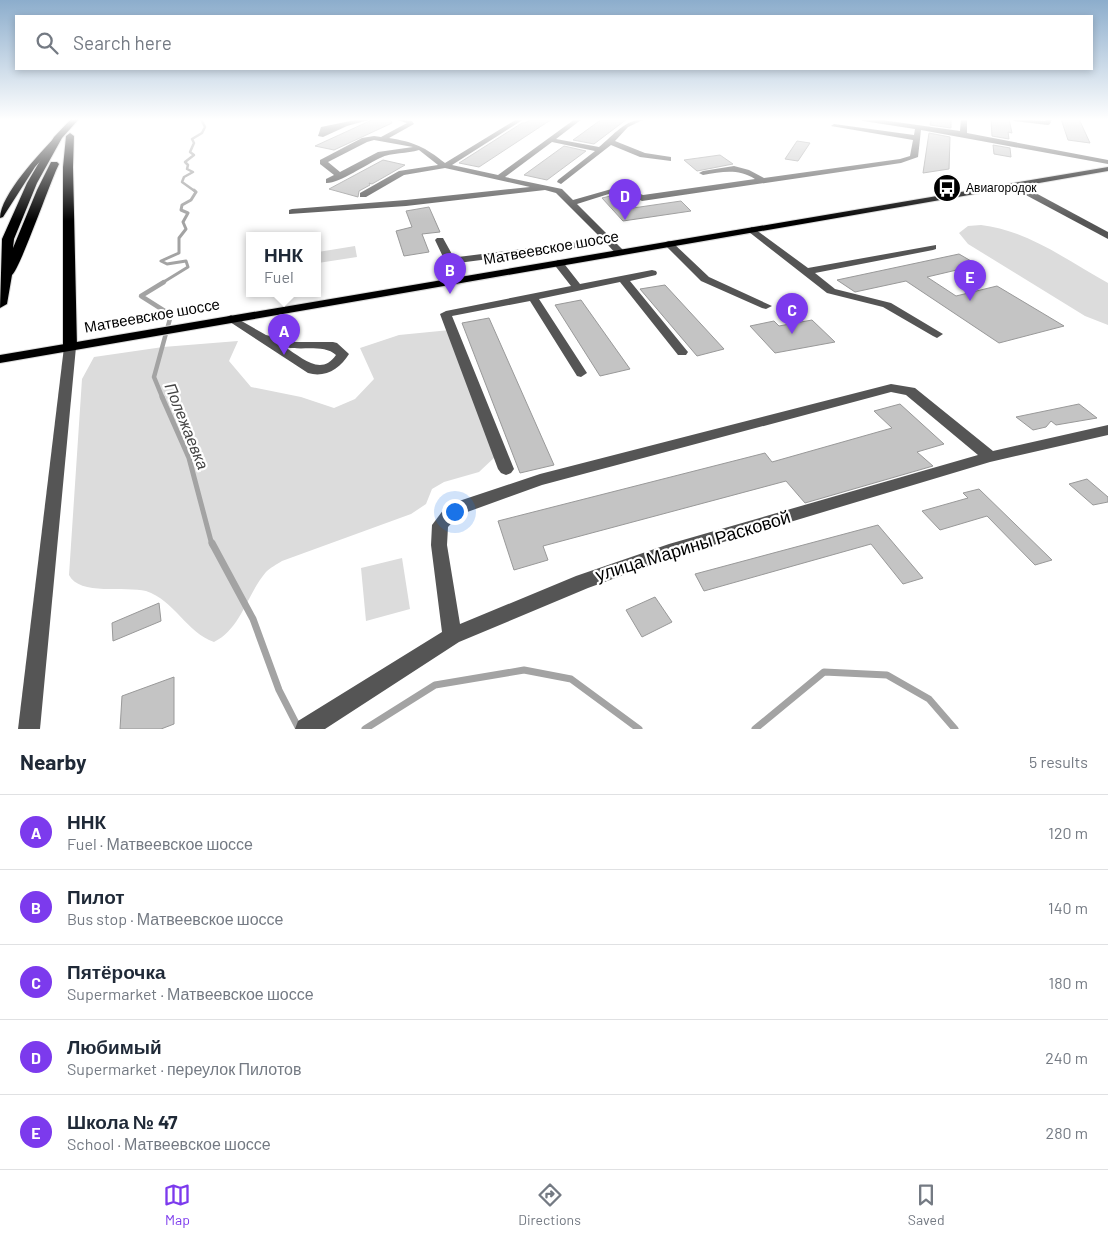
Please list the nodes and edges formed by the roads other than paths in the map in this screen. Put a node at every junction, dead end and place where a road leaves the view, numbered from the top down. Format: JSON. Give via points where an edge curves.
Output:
{"nodes":[{"id":1,"x":46,"y":153,"type":"edge"},
{"id":2,"x":52,"y":153,"type":"edge"},
{"id":3,"x":66,"y":153,"type":"edge"},
{"id":4,"x":340,"y":153,"type":"edge"},
{"id":5,"x":388,"y":153,"type":"edge"},
{"id":6,"x":428,"y":153,"type":"edge"},
{"id":7,"x":466,"y":153,"type":"edge"},
{"id":8,"x":533,"y":153,"type":"edge"},
{"id":9,"x":597,"y":153,"type":"edge"},
{"id":10,"x":638,"y":153,"type":"edge"},
{"id":11,"x":914,"y":153,"type":"edge"},
{"id":12,"x":1061,"y":153,"type":"edge"},
{"id":13,"x":668,"y":159,"type":"dead end"},
{"id":14,"x":1108,"y":162,"type":"edge"},
{"id":15,"x":445,"y":166,"type":"junction"},
{"id":16,"x":1108,"y":169,"type":"edge"},
{"id":17,"x":703,"y":173,"type":"dead end"},
{"id":18,"x":340,"y":176,"type":"junction"},
{"id":19,"x":499,"y":178,"type":"junction"},
{"id":20,"x":329,"y":181,"type":"dead end"},
{"id":21,"x":763,"y":181,"type":"junction"},
{"id":22,"x":561,"y":182,"type":"dead end"},
{"id":23,"x":1014,"y":185,"type":"junction"},
{"id":24,"x":544,"y":188,"type":"junction"},
{"id":25,"x":363,"y":195,"type":"dead end"},
{"id":26,"x":571,"y":203,"type":"junction"},
{"id":27,"x":292,"y":212,"type":"dead end"},
{"id":28,"x":0,"y":215,"type":"edge"},
{"id":29,"x":752,"y":230,"type":"junction"},
{"id":30,"x":1108,"y":236,"type":"edge"},
{"id":31,"x":440,"y":240,"type":"dead end"},
{"id":32,"x":608,"y":241,"type":"junction"},
{"id":33,"x":669,"y":244,"type":"junction"},
{"id":34,"x":934,"y":247,"type":"dead end"},
{"id":35,"x":620,"y":252,"type":"junction"},
{"id":36,"x":558,"y":263,"type":"junction"},
{"id":37,"x":806,"y":272,"type":"junction"},
{"id":38,"x":652,"y":273,"type":"dead end"},
{"id":39,"x":622,"y":279,"type":"junction"},
{"id":40,"x":578,"y":288,"type":"junction"},
{"id":41,"x":533,"y":297,"type":"junction"},
{"id":42,"x":1,"y":302,"type":"edge"},
{"id":43,"x":766,"y":306,"type":"dead end"},
{"id":44,"x":231,"y":318,"type":"junction"},
{"id":45,"x":937,"y":334,"type":"dead end"},
{"id":46,"x":263,"y":338,"type":"junction"},
{"id":47,"x":70,"y":347,"type":"junction"},
{"id":48,"x":682,"y":352,"type":"dead end"},
{"id":49,"x":0,"y":359,"type":"edge"},
{"id":50,"x":581,"y":373,"type":"dead end"},
{"id":51,"x":1108,"y":430,"type":"edge"},
{"id":52,"x":990,"y":457,"type":"junction"},
{"id":53,"x":506,"y":469,"type":"dead end"},
{"id":54,"x":452,"y":636,"type":"junction"},
{"id":55,"x":310,"y":727,"type":"edge"},
{"id":56,"x":29,"y":729,"type":"edge"}],
"edges":[{"from":1,"to":28,"type":"main road","via":[[32,166]]},
{"from":2,"to":42,"type":"highway","via":[[32,183],[8,239]]},
{"from":3,"to":47,"type":"highway","via":[[70,216]]},
{"from":4,"to":18,"type":"street","via":[[323,162]]},
{"from":5,"to":18,"type":"street"},
{"from":6,"to":15,"type":"street"},
{"from":7,"to":15,"type":"street"},
{"from":8,"to":19,"type":"street"},
{"from":9,"to":22,"type":"street"},
{"from":10,"to":13,"type":"street"},
{"from":11,"to":21,"type":"street","via":[[901,162]]},
{"from":12,"to":14,"type":"street"},
{"from":15,"to":19,"type":"street"},
{"from":15,"to":25,"type":"street","via":[[402,173]]},
{"from":16,"to":23,"type":"main road","name":"Матвеевское шоссе"},
{"from":17,"to":21,"type":"street","via":[[738,168]]},
{"from":18,"to":20,"type":"street"},
{"from":19,"to":24,"type":"street"},
{"from":21,"to":26,"type":"street","via":[[642,198],[615,190]]},
{"from":23,"to":29,"type":"main road","name":"Матвеевское шоссе"},
{"from":23,"to":30,"type":"street"},
{"from":24,"to":26,"type":"street","via":[[559,191]]},
{"from":24,"to":27,"type":"street"},
{"from":26,"to":32,"type":"street"},
{"from":29,"to":33,"type":"main road","name":"Матвеевское шоссе"},
{"from":29,"to":37,"type":"street"},
{"from":31,"to":32,"type":"street","via":[[449,259],[458,260]]},
{"from":32,"to":35,"type":"street"},
{"from":33,"to":35,"type":"main road","name":"Матвеевское шоссе"},
{"from":33,"to":43,"type":"street","via":[[705,279]]},
{"from":34,"to":37,"type":"street"},
{"from":35,"to":36,"type":"main road","name":"Матвеевское шоссе"},
{"from":36,"to":40,"type":"street"},
{"from":36,"to":44,"type":"main road","name":"Матвеевское шоссе"},
{"from":37,"to":45,"type":"street","via":[[831,291],[887,305]]},
{"from":38,"to":39,"type":"street"},
{"from":39,"to":40,"type":"street"},
{"from":39,"to":48,"type":"street"},
{"from":40,"to":41,"type":"street"},
{"from":41,"to":50,"type":"street"},
{"from":41,"to":53,"type":"street","via":[[446,314]]},
{"from":44,"to":46,"type":"street"},
{"from":44,"to":47,"type":"main road","name":"Матвеевское шоссе"},
{"from":46,"to":46,"type":"street","via":[[312,370],[327,370],[338,363],[343,354],[333,346],[295,346]]},
{"from":47,"to":49,"type":"main road","name":"Матвеевское шоссе"},
{"from":47,"to":56,"type":"street"},
{"from":51,"to":52,"type":"street","name":"улица Марины Расковой"},
{"from":52,"to":54,"type":"street","name":"улица Марины Расковой","via":[[653,556]]},
{"from":52,"to":54,"type":"street","via":[[910,391],[891,388],[540,480],[452,510],[440,525]]},
{"from":54,"to":55,"type":"street","name":"улица Марины Расковой"}]}
